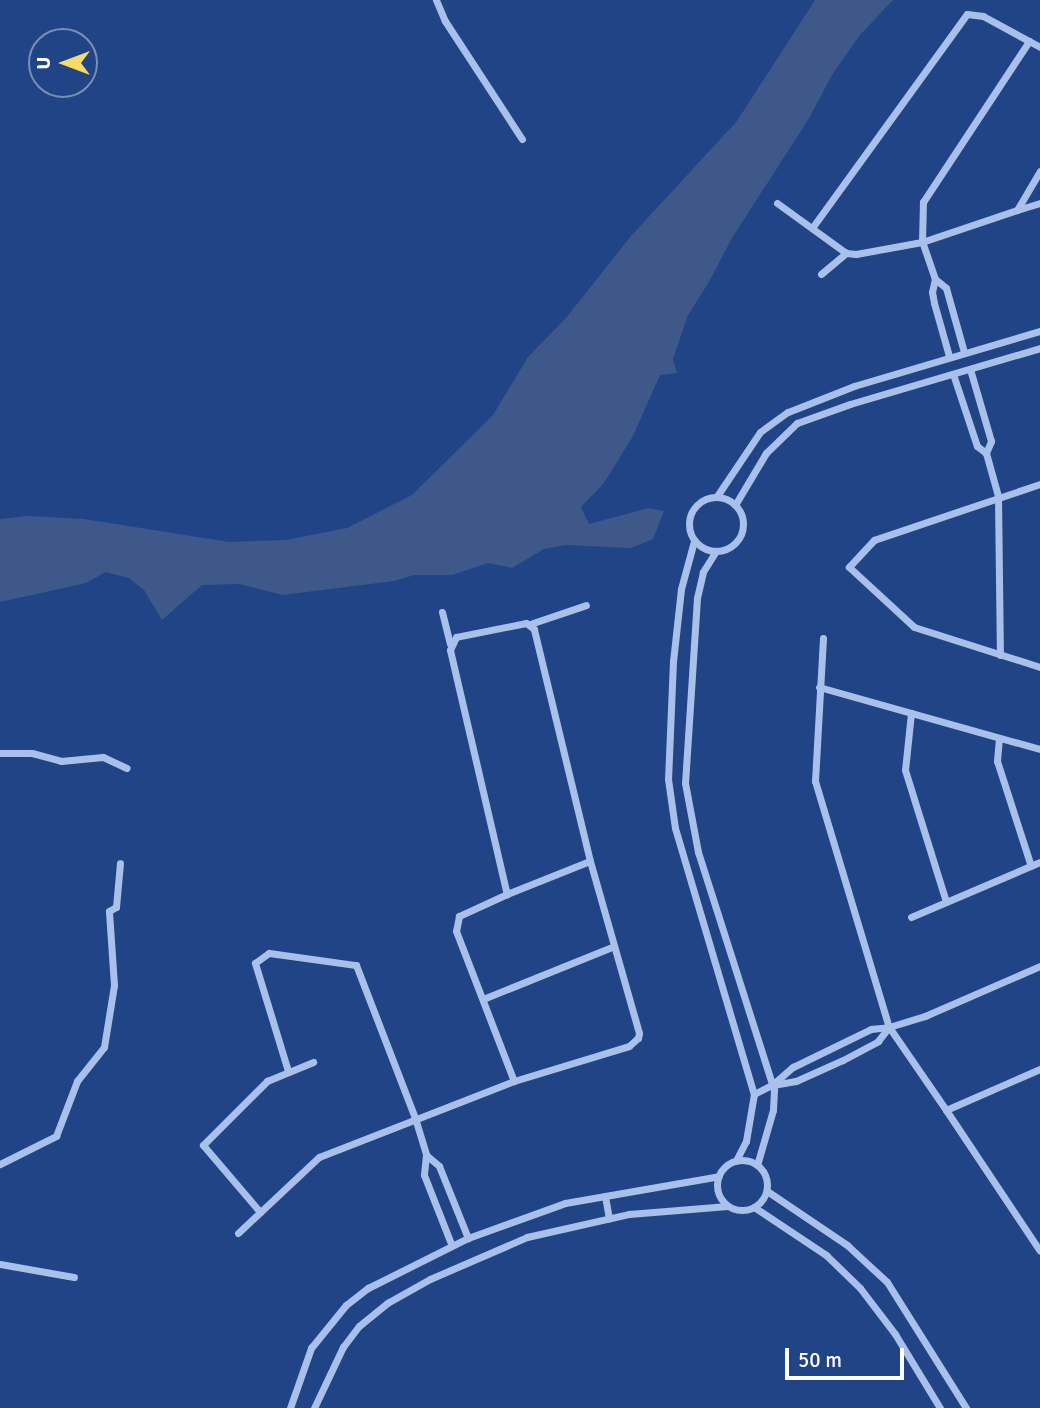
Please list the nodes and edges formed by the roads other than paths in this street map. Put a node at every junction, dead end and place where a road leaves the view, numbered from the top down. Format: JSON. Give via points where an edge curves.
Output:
{"nodes":[{"id":1,"x":436,"y":0,"type":"edge"},
{"id":2,"x":1029,"y":41,"type":"junction"},
{"id":3,"x":1040,"y":47,"type":"edge"},
{"id":4,"x":522,"y":139,"type":"dead end"},
{"id":5,"x":1040,"y":171,"type":"edge"},
{"id":6,"x":777,"y":203,"type":"dead end"},
{"id":7,"x":1040,"y":204,"type":"edge"},
{"id":8,"x":1017,"y":210,"type":"junction"},
{"id":9,"x":812,"y":228,"type":"junction"},
{"id":10,"x":922,"y":242,"type":"junction"},
{"id":11,"x":846,"y":253,"type":"junction"},
{"id":12,"x":821,"y":274,"type":"dead end"},
{"id":13,"x":935,"y":279,"type":"junction"},
{"id":14,"x":1040,"y":331,"type":"edge"},
{"id":15,"x":1040,"y":348,"type":"edge"},
{"id":16,"x":964,"y":352,"type":"junction"},
{"id":17,"x":949,"y":356,"type":"junction"},
{"id":18,"x":970,"y":369,"type":"junction"},
{"id":19,"x":953,"y":374,"type":"junction"},
{"id":20,"x":986,"y":453,"type":"junction"},
{"id":21,"x":1040,"y":484,"type":"edge"},
{"id":22,"x":717,"y":496,"type":"junction"},
{"id":23,"x":998,"y":496,"type":"junction"},
{"id":24,"x":735,"y":505,"type":"junction"},
{"id":25,"x":694,"y":541,"type":"junction"},
{"id":26,"x":716,"y":551,"type":"junction"},
{"id":27,"x":586,"y":606,"type":"dead end"},
{"id":28,"x":442,"y":612,"type":"dead end"},
{"id":29,"x":530,"y":624,"type":"junction"},
{"id":30,"x":823,"y":638,"type":"dead end"},
{"id":31,"x":451,"y":645,"type":"junction"},
{"id":32,"x":1000,"y":655,"type":"junction"},
{"id":33,"x":1040,"y":667,"type":"edge"},
{"id":34,"x":819,"y":687,"type":"junction"},
{"id":35,"x":911,"y":713,"type":"junction"},
{"id":36,"x":999,"y":738,"type":"junction"},
{"id":37,"x":1040,"y":749,"type":"edge"},
{"id":38,"x":0,"y":753,"type":"edge"},
{"id":39,"x":127,"y":768,"type":"dead end"},
{"id":40,"x":590,"y":861,"type":"junction"},
{"id":41,"x":1040,"y":862,"type":"edge"},
{"id":42,"x":120,"y":863,"type":"dead end"},
{"id":43,"x":1031,"y":866,"type":"junction"},
{"id":44,"x":507,"y":894,"type":"junction"},
{"id":45,"x":946,"y":902,"type":"junction"},
{"id":46,"x":911,"y":917,"type":"dead end"},
{"id":47,"x":614,"y":946,"type":"junction"},
{"id":48,"x":1040,"y":965,"type":"edge"},
{"id":49,"x":483,"y":999,"type":"junction"},
{"id":50,"x":889,"y":1027,"type":"junction"},
{"id":51,"x":313,"y":1062,"type":"dead end"},
{"id":52,"x":1040,"y":1069,"type":"edge"},
{"id":53,"x":288,"y":1070,"type":"junction"},
{"id":54,"x":514,"y":1081,"type":"junction"},
{"id":55,"x":772,"y":1085,"type":"junction"},
{"id":56,"x":754,"y":1094,"type":"junction"},
{"id":57,"x":946,"y":1110,"type":"junction"},
{"id":58,"x":415,"y":1118,"type":"junction"},
{"id":59,"x":426,"y":1155,"type":"junction"},
{"id":60,"x":736,"y":1161,"type":"junction"},
{"id":61,"x":0,"y":1164,"type":"edge"},
{"id":62,"x":757,"y":1165,"type":"junction"},
{"id":63,"x":719,"y":1176,"type":"junction"},
{"id":64,"x":767,"y":1191,"type":"junction"},
{"id":65,"x":605,"y":1196,"type":"junction"},
{"id":66,"x":728,"y":1206,"type":"junction"},
{"id":67,"x":754,"y":1208,"type":"junction"},
{"id":68,"x":260,"y":1212,"type":"junction"},
{"id":69,"x":609,"y":1219,"type":"junction"},
{"id":70,"x":238,"y":1233,"type":"dead end"},
{"id":71,"x":468,"y":1238,"type":"junction"},
{"id":72,"x":452,"y":1246,"type":"junction"},
{"id":73,"x":1040,"y":1251,"type":"edge"},
{"id":74,"x":0,"y":1264,"type":"edge"},
{"id":75,"x":75,"y":1277,"type":"dead end"},
{"id":76,"x":290,"y":1408,"type":"edge"},
{"id":77,"x":314,"y":1408,"type":"edge"},
{"id":78,"x":940,"y":1408,"type":"edge"},
{"id":79,"x":967,"y":1408,"type":"edge"}],
"edges":[{"from":1,"to":4,"type":"street"},
{"from":2,"to":3,"type":"street"},
{"from":2,"to":9,"type":"street","via":[[983,16],[967,14]]},
{"from":2,"to":10,"type":"street","via":[[923,202]]},
{"from":5,"to":8,"type":"street"},
{"from":6,"to":9,"type":"street"},
{"from":7,"to":8,"type":"street"},
{"from":8,"to":10,"type":"street"},
{"from":9,"to":11,"type":"street"},
{"from":10,"to":11,"type":"street"},
{"from":10,"to":13,"type":"street"},
{"from":11,"to":12,"type":"street"},
{"from":13,"to":16,"type":"street","via":[[946,288]]},
{"from":13,"to":17,"type":"street","via":[[934,303]]},
{"from":14,"to":16,"type":"street"},
{"from":15,"to":18,"type":"street"},
{"from":16,"to":17,"type":"street"},
{"from":17,"to":22,"type":"street","via":[[788,412],[760,432]]},
{"from":18,"to":19,"type":"street"},
{"from":18,"to":20,"type":"street","via":[[991,441]]},
{"from":19,"to":20,"type":"street","via":[[976,446]]},
{"from":19,"to":24,"type":"street","via":[[797,424],[766,453]]},
{"from":20,"to":23,"type":"street"},
{"from":21,"to":23,"type":"street"},
{"from":22,"to":24,"type":"street"},
{"from":22,"to":25,"type":"street","via":[[702,500],[692,511],[688,526]]},
{"from":23,"to":32,"type":"street"},
{"from":23,"to":32,"type":"street","via":[[874,540],[849,567],[914,627]]},
{"from":24,"to":26,"type":"street","via":[[743,520],[741,536],[731,547]]},
{"from":25,"to":26,"type":"street"},
{"from":25,"to":56,"type":"street","via":[[681,589],[673,661],[670,806]]},
{"from":26,"to":55,"type":"street","via":[[703,572],[697,598],[686,794],[698,852]]},
{"from":27,"to":29,"type":"street"},
{"from":28,"to":31,"type":"street"},
{"from":29,"to":31,"type":"street","via":[[456,636]]},
{"from":29,"to":40,"type":"street"},
{"from":30,"to":34,"type":"street"},
{"from":31,"to":44,"type":"street"},
{"from":32,"to":33,"type":"street"},
{"from":34,"to":35,"type":"street"},
{"from":34,"to":50,"type":"street","via":[[815,781]]},
{"from":35,"to":36,"type":"street"},
{"from":35,"to":45,"type":"street","via":[[905,770]]},
{"from":36,"to":37,"type":"street"},
{"from":36,"to":43,"type":"street","via":[[997,761]]},
{"from":38,"to":39,"type":"street","via":[[32,753],[61,761],[103,757]]},
{"from":40,"to":44,"type":"street"},
{"from":40,"to":47,"type":"street"},
{"from":41,"to":43,"type":"street"},
{"from":42,"to":61,"type":"street","via":[[116,907],[109,911],[114,974],[104,1047],[77,1081],[56,1136]]},
{"from":43,"to":45,"type":"street"},
{"from":44,"to":49,"type":"street","via":[[466,911],[455,926]]},
{"from":45,"to":46,"type":"street"},
{"from":47,"to":49,"type":"street"},
{"from":47,"to":54,"type":"street","via":[[639,1033],[635,1043]]},
{"from":48,"to":50,"type":"street"},
{"from":49,"to":54,"type":"street"},
{"from":50,"to":55,"type":"street","via":[[871,1029],[793,1067]]},
{"from":50,"to":55,"type":"street","via":[[877,1041],[843,1060],[796,1081]]},
{"from":50,"to":57,"type":"street"},
{"from":51,"to":53,"type":"street"},
{"from":52,"to":57,"type":"street"},
{"from":53,"to":58,"type":"street","via":[[255,963],[269,953],[356,965]]},
{"from":53,"to":68,"type":"street","via":[[267,1081],[204,1144]]},
{"from":54,"to":58,"type":"street"},
{"from":55,"to":56,"type":"street"},
{"from":55,"to":62,"type":"street","via":[[773,1110]]},
{"from":56,"to":60,"type":"street","via":[[746,1141]]},
{"from":57,"to":73,"type":"street"},
{"from":58,"to":59,"type":"street"},
{"from":58,"to":68,"type":"street","via":[[319,1157]]},
{"from":59,"to":71,"type":"street","via":[[439,1166]]},
{"from":59,"to":72,"type":"street","via":[[424,1175]]},
{"from":60,"to":62,"type":"street"},
{"from":60,"to":63,"type":"street"},
{"from":62,"to":64,"type":"street","via":[[766,1176]]},
{"from":63,"to":65,"type":"street"},
{"from":63,"to":66,"type":"street","via":[[718,1190]]},
{"from":64,"to":67,"type":"street"},
{"from":64,"to":79,"type":"street","via":[[847,1245],[887,1282]]},
{"from":65,"to":69,"type":"street"},
{"from":65,"to":71,"type":"street","via":[[565,1203]]},
{"from":66,"to":67,"type":"street","via":[[741,1211]]},
{"from":66,"to":69,"type":"street"},
{"from":67,"to":78,"type":"street","via":[[826,1255],[860,1288],[895,1334]]},
{"from":68,"to":70,"type":"street"},
{"from":69,"to":77,"type":"street","via":[[527,1237],[442,1273],[389,1302],[359,1326],[343,1347]]},
{"from":71,"to":72,"type":"street"},
{"from":72,"to":76,"type":"street","via":[[368,1288],[346,1305],[311,1348]]},
{"from":74,"to":75,"type":"street"}]}
